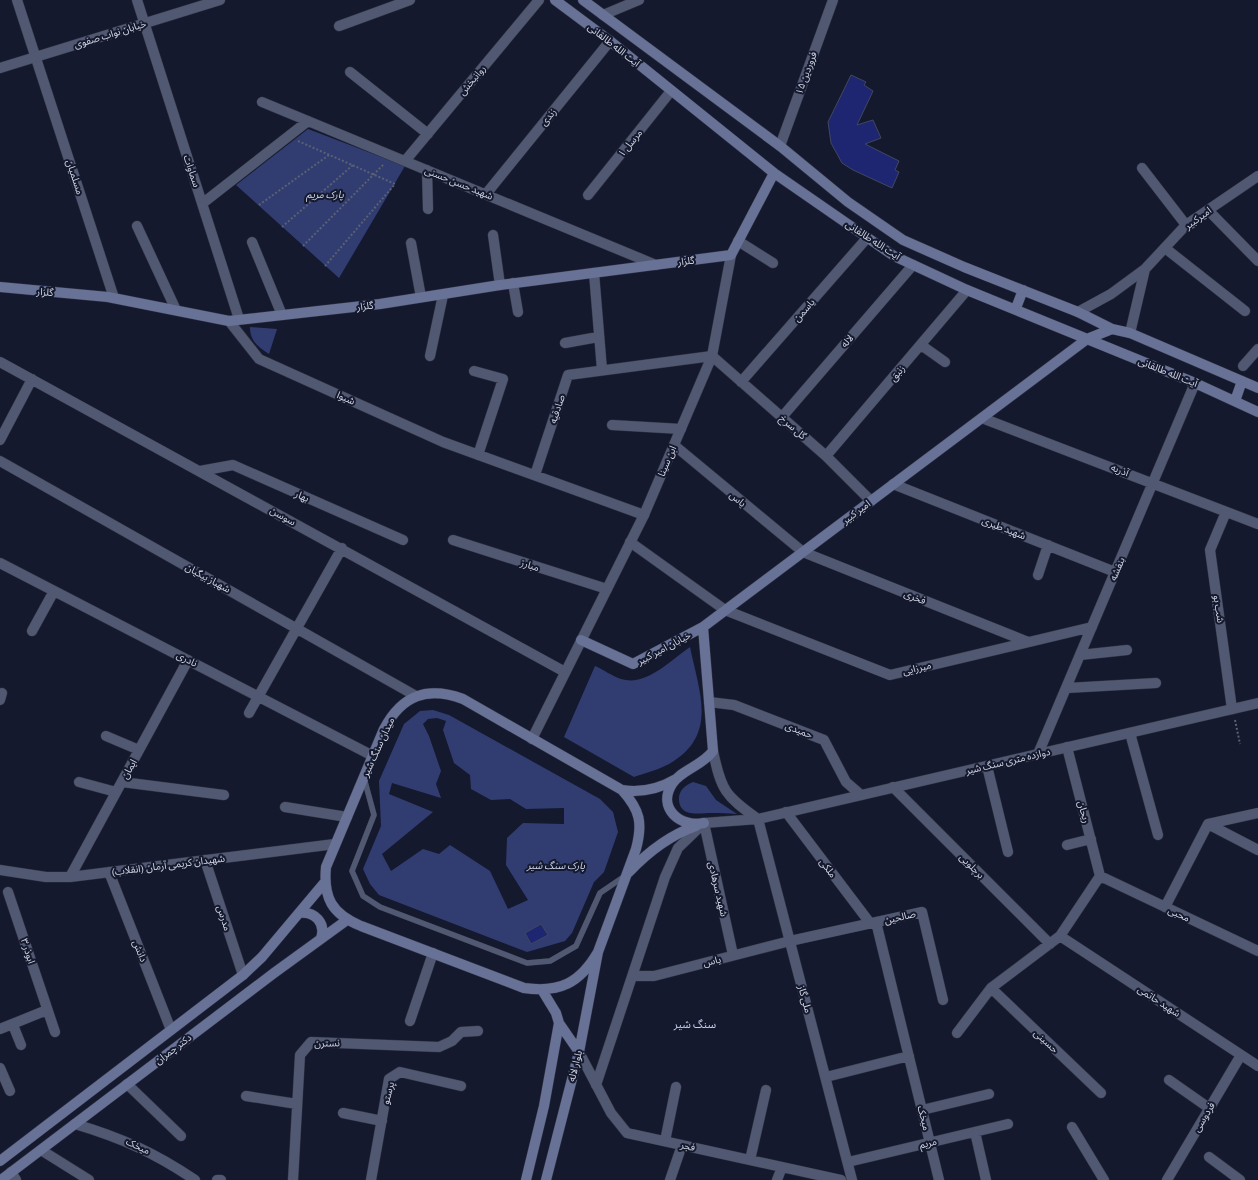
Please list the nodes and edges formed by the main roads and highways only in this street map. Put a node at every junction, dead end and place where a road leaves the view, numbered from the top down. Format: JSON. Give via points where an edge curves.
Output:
{"nodes":[{"id":1,"x":555,"y":0,"type":"edge"},
{"id":2,"x":583,"y":0,"type":"edge"},
{"id":3,"x":642,"y":44,"type":"junction"},
{"id":4,"x":631,"y":58,"type":"junction"},
{"id":5,"x":774,"y":173,"type":"junction"},
{"id":6,"x":731,"y":255,"type":"joint"},
{"id":7,"x":0,"y":288,"type":"edge"},
{"id":8,"x":1023,"y":290,"type":"junction"},
{"id":9,"x":1016,"y":308,"type":"junction"},
{"id":10,"x":1112,"y":329,"type":"junction"},
{"id":11,"x":1087,"y":339,"type":"junction"},
{"id":12,"x":1242,"y":381,"type":"junction"},
{"id":13,"x":1258,"y":388,"type":"edge"},
{"id":14,"x":1235,"y":401,"type":"junction"},
{"id":15,"x":1258,"y":412,"type":"edge"},
{"id":16,"x":703,"y":627,"type":"junction"},
{"id":17,"x":581,"y":640,"type":"road end"},
{"id":18,"x":678,"y":778,"type":"junction"},
{"id":19,"x":622,"y":790,"type":"junction"},
{"id":20,"x":627,"y":875,"type":"junction"},
{"id":21,"x":325,"y":882,"type":"junction"},
{"id":22,"x":299,"y":912,"type":"junction"},
{"id":23,"x":347,"y":920,"type":"junction"},
{"id":24,"x":321,"y":938,"type":"junction"},
{"id":25,"x":598,"y":952,"type":"junction"},
{"id":26,"x":542,"y":990,"type":"junction"},
{"id":27,"x":559,"y":1023,"type":"junction"},
{"id":28,"x":579,"y":1052,"type":"junction"},
{"id":29,"x":0,"y":1161,"type":"edge"},
{"id":30,"x":14,"y":1176,"type":"edge"},
{"id":31,"x":1,"y":1180,"type":"edge"},
{"id":32,"x":526,"y":1180,"type":"edge"},
{"id":33,"x":546,"y":1180,"type":"edge"}],
"edges":[{"from":1,"to":4,"type":"main road","name":"آیت الله طالقانی"},
{"from":2,"to":3,"type":"main road","name":"آیت الله طالقانی"},
{"from":3,"to":4,"type":"main road"},
{"from":3,"to":8,"type":"main road","name":"آیت الله طالقانی","via":[[780,146],[848,202],[903,240]]},
{"from":4,"to":5,"type":"main road","name":"آیت الله طالقانی"},
{"from":5,"to":6,"type":"main road","name":"ابن سینا"},
{"from":5,"to":9,"type":"main road","name":"آیت الله طالقانی","via":[[894,256],[967,290]]},
{"from":6,"to":7,"type":"main road","name":"گلزار","via":[[513,283],[380,304],[234,320],[114,298]]},
{"from":8,"to":9,"type":"main road"},
{"from":8,"to":10,"type":"main road","name":"آیت الله طالقانی"},
{"from":9,"to":11,"type":"main road","name":"آیت الله طالقانی"},
{"from":10,"to":11,"type":"main road","name":"امیر کبیر"},
{"from":10,"to":12,"type":"main road","name":"آیت الله طالقانی","via":[[1130,333]]},
{"from":11,"to":14,"type":"main road","name":"آیت الله طالقانی"},
{"from":11,"to":16,"type":"main road","name":"امیر کبیر"},
{"from":12,"to":13,"type":"main road","name":"آیت الله طالقانی"},
{"from":12,"to":14,"type":"main road"},
{"from":14,"to":15,"type":"main road","name":"آیت الله طالقانی"},
{"from":16,"to":17,"type":"main road","name":"خیابان امیر کبیر","via":[[633,664]]},
{"from":16,"to":18,"type":"main road","via":[[712,751],[699,765]]},
{"from":18,"to":19,"type":"main road","via":[[648,791]]},
{"from":18,"to":20,"type":"main road","via":[[669,792],[668,800],[672,811],[687,824],[704,823],[668,839],[644,857]]},
{"from":19,"to":20,"type":"main road","name":"میدان سنگ شیر","via":[[633,802],[639,817],[640,833]]},
{"from":19,"to":21,"type":"main road","name":"میدان سنگ شیر","via":[[455,696],[432,692],[416,696],[392,715],[326,866]]},
{"from":20,"to":25,"type":"main road","name":"میدان سنگ شیر"},
{"from":21,"to":22,"type":"main road","name":"دکتر چمران"},
{"from":21,"to":23,"type":"main road","name":"میدان سنگ شیر","via":[[328,897],[335,910]]},
{"from":22,"to":24,"type":"main road","via":[[310,913],[319,919],[323,928]]},
{"from":22,"to":29,"type":"main road","name":"دکتر چمران","via":[[262,957],[243,975]]},
{"from":23,"to":24,"type":"main road","name":"دکتر چمران"},
{"from":23,"to":26,"type":"main road","name":"میدان سنگ شیر","via":[[524,988]]},
{"from":24,"to":30,"type":"main road","name":"دکتر چمران","via":[[41,1150]]},
{"from":25,"to":26,"type":"main road","name":"میدان سنگ شیر","via":[[589,967],[576,980],[560,988]]},
{"from":25,"to":28,"type":"main road","name":"بلوار لاله"},
{"from":26,"to":27,"type":"main road"},
{"from":27,"to":28,"type":"main road"},
{"from":27,"to":32,"type":"main road","via":[[544,1106]]},
{"from":28,"to":33,"type":"main road","name":"بلوار لاله"},
{"from":30,"to":31,"type":"main road","name":"دکتر چمران"}]}
